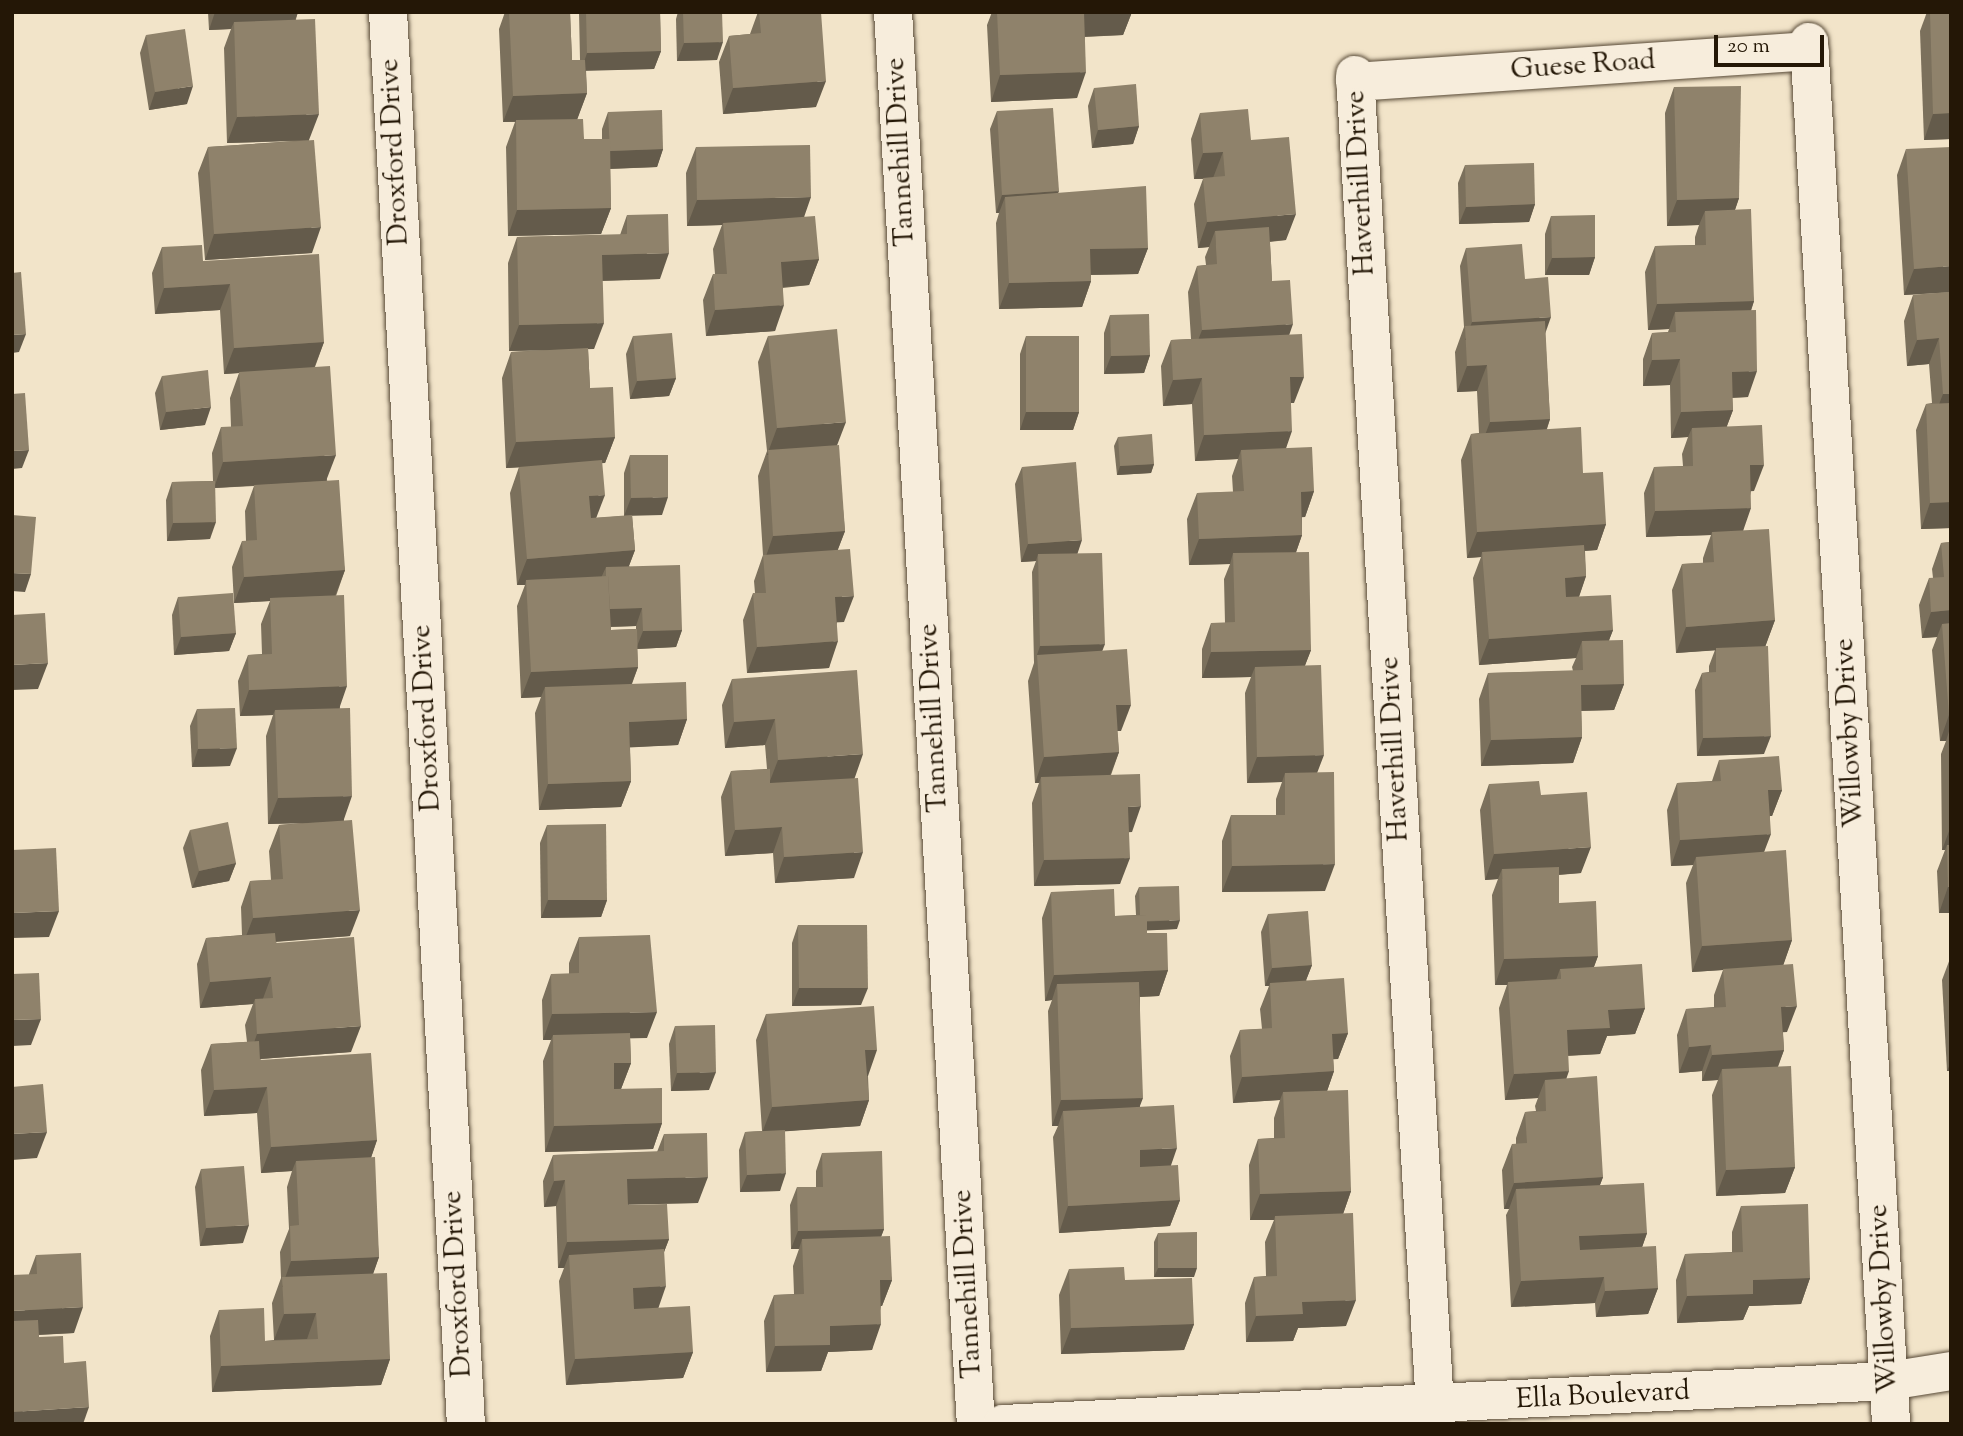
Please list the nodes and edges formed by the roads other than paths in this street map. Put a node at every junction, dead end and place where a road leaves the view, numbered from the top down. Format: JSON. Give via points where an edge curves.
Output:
{"nodes":[{"id":1,"x":388,"y":12,"type":"edge"},
{"id":2,"x":892,"y":12,"type":"edge"},
{"id":3,"x":1810,"y":46,"type":"joint"},
{"id":4,"x":1355,"y":78,"type":"joint"},
{"id":5,"x":1951,"y":1371,"type":"edge"},
{"id":6,"x":1889,"y":1381,"type":"junction"},
{"id":7,"x":1436,"y":1414,"type":"edge"},
{"id":8,"x":466,"y":1424,"type":"edge"},
{"id":9,"x":976,"y":1424,"type":"edge"},
{"id":10,"x":1003,"y":1424,"type":"edge"},
{"id":11,"x":1891,"y":1424,"type":"edge"}],
"edges":[{"from":1,"to":8,"type":"street","name":"Droxford Drive"},
{"from":2,"to":9,"type":"street","name":"Tannehill Drive"},
{"from":3,"to":4,"type":"street","name":"Guese Road"},
{"from":3,"to":6,"type":"street","name":"Willowby Drive"},
{"from":4,"to":7,"type":"street","name":"Haverhill Drive"},
{"from":5,"to":6,"type":"street","name":"Ella Boulevard"},
{"from":6,"to":7,"type":"street","name":"Ella Boulevard"},
{"from":6,"to":11,"type":"street","name":"Willowby Drive"},
{"from":7,"to":10,"type":"street","name":"Ella Boulevard"}]}
